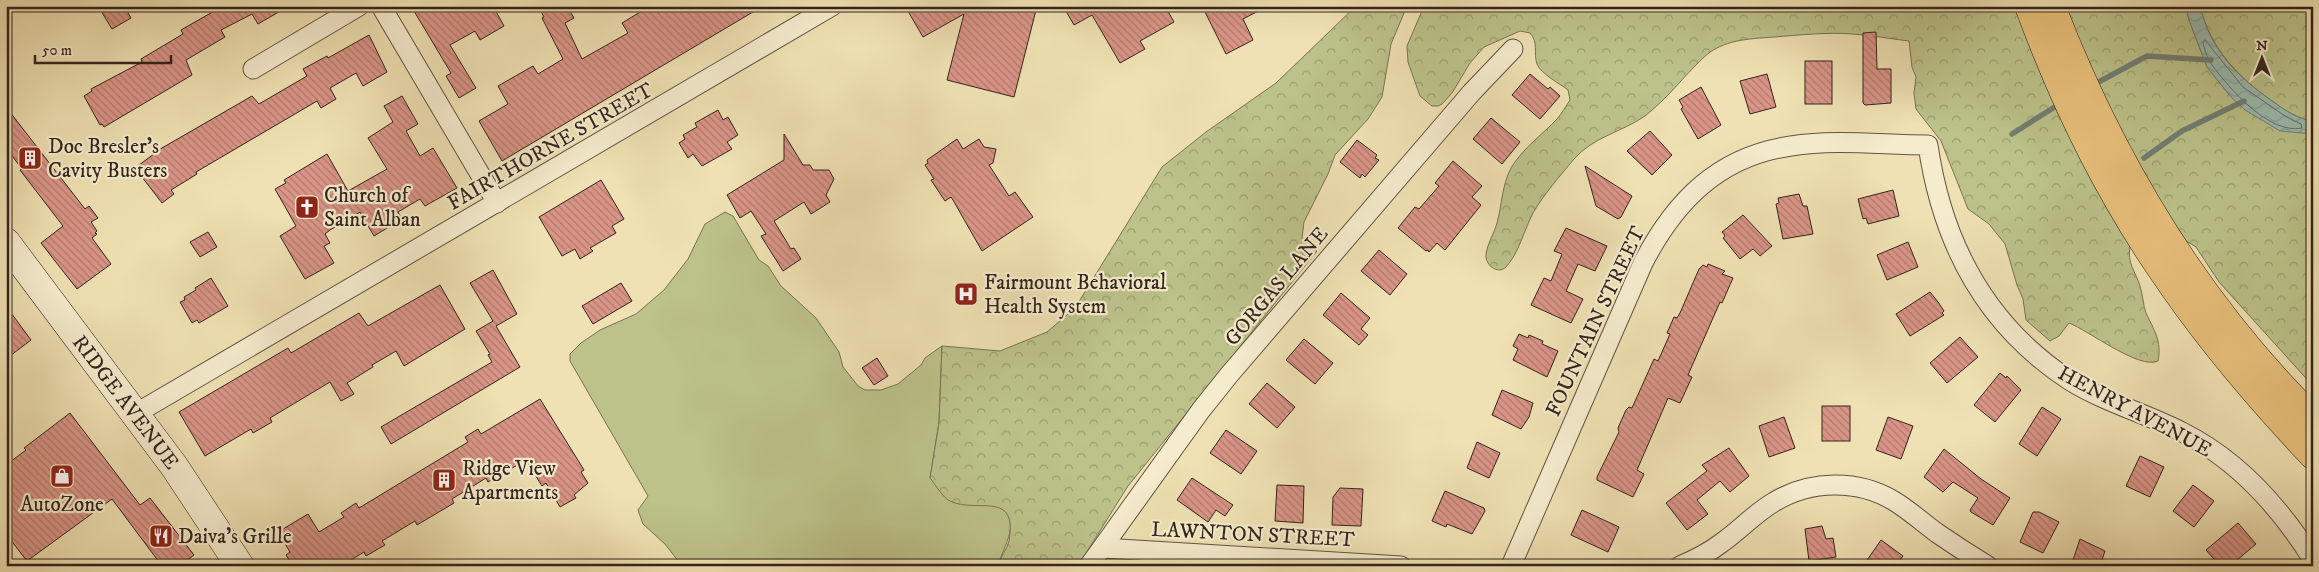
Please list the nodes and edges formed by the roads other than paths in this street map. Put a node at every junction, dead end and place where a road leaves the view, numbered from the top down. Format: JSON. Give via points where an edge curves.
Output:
{"nodes":[{"id":1,"x":359,"y":6,"type":"edge"},
{"id":2,"x":381,"y":6,"type":"edge"},
{"id":3,"x":832,"y":6,"type":"edge"},
{"id":4,"x":2028,"y":6,"type":"edge"},
{"id":5,"x":2051,"y":6,"type":"edge"},
{"id":6,"x":1513,"y":49,"type":"dead end"},
{"id":7,"x":253,"y":69,"type":"dead end"},
{"id":8,"x":1928,"y":144,"type":"joint"},
{"id":9,"x":497,"y":203,"type":"junction"},
{"id":10,"x":6,"y":242,"type":"edge"},
{"id":11,"x":2190,"y":290,"type":"junction"},
{"id":12,"x":135,"y":414,"type":"junction"},
{"id":13,"x":2313,"y":419,"type":"edge"},
{"id":14,"x":2313,"y":456,"type":"edge"},
{"id":15,"x":1103,"y":548,"type":"junction"},
{"id":16,"x":2313,"y":560,"type":"edge"},
{"id":17,"x":240,"y":566,"type":"edge"},
{"id":18,"x":1089,"y":566,"type":"edge"},
{"id":19,"x":1402,"y":566,"type":"edge"},
{"id":20,"x":1511,"y":566,"type":"edge"},
{"id":21,"x":1680,"y":566,"type":"edge"},
{"id":22,"x":1988,"y":566,"type":"edge"}],
"edges":[{"from":1,"to":7,"type":"street"},
{"from":2,"to":9,"type":"street"},
{"from":3,"to":9,"type":"street","name":"FAIRTHORNE STREET"},
{"from":4,"to":11,"type":"main road","via":[[2089,144],[2139,233]]},
{"from":5,"to":11,"type":"main road","via":[[2097,114],[2176,252]]},
{"from":6,"to":15,"type":"street","name":"GORGAS LANE","via":[[1472,92],[1229,375]]},
{"from":8,"to":16,"type":"street","name":"HENRY AVENUE","via":[[1938,200],[1958,254],[1971,278],[2007,326],[2046,364],[2070,380],[2096,395],[2183,433],[2224,459],[2276,507]]},
{"from":8,"to":20,"type":"street","name":"FOUNTAIN STREET","via":[[1790,146],[1738,162],[1697,188],[1680,204],[1643,263]]},
{"from":9,"to":12,"type":"street","name":"FAIRTHORNE STREET"},
{"from":10,"to":12,"type":"main road","name":"RIDGE AVENUE"},
{"from":11,"to":13,"type":"main road"},
{"from":11,"to":14,"type":"main road","via":[[2240,372]]},
{"from":12,"to":17,"type":"main road","name":"RIDGE AVENUE","via":[[189,487]]},
{"from":15,"to":18,"type":"street","name":"GORGAS LANE"},
{"from":15,"to":19,"type":"street","name":"LAWNTON STREET"},
{"from":21,"to":22,"type":"street","via":[[1721,544],[1772,503],[1800,490],[1833,485],[1882,494]]}]}
